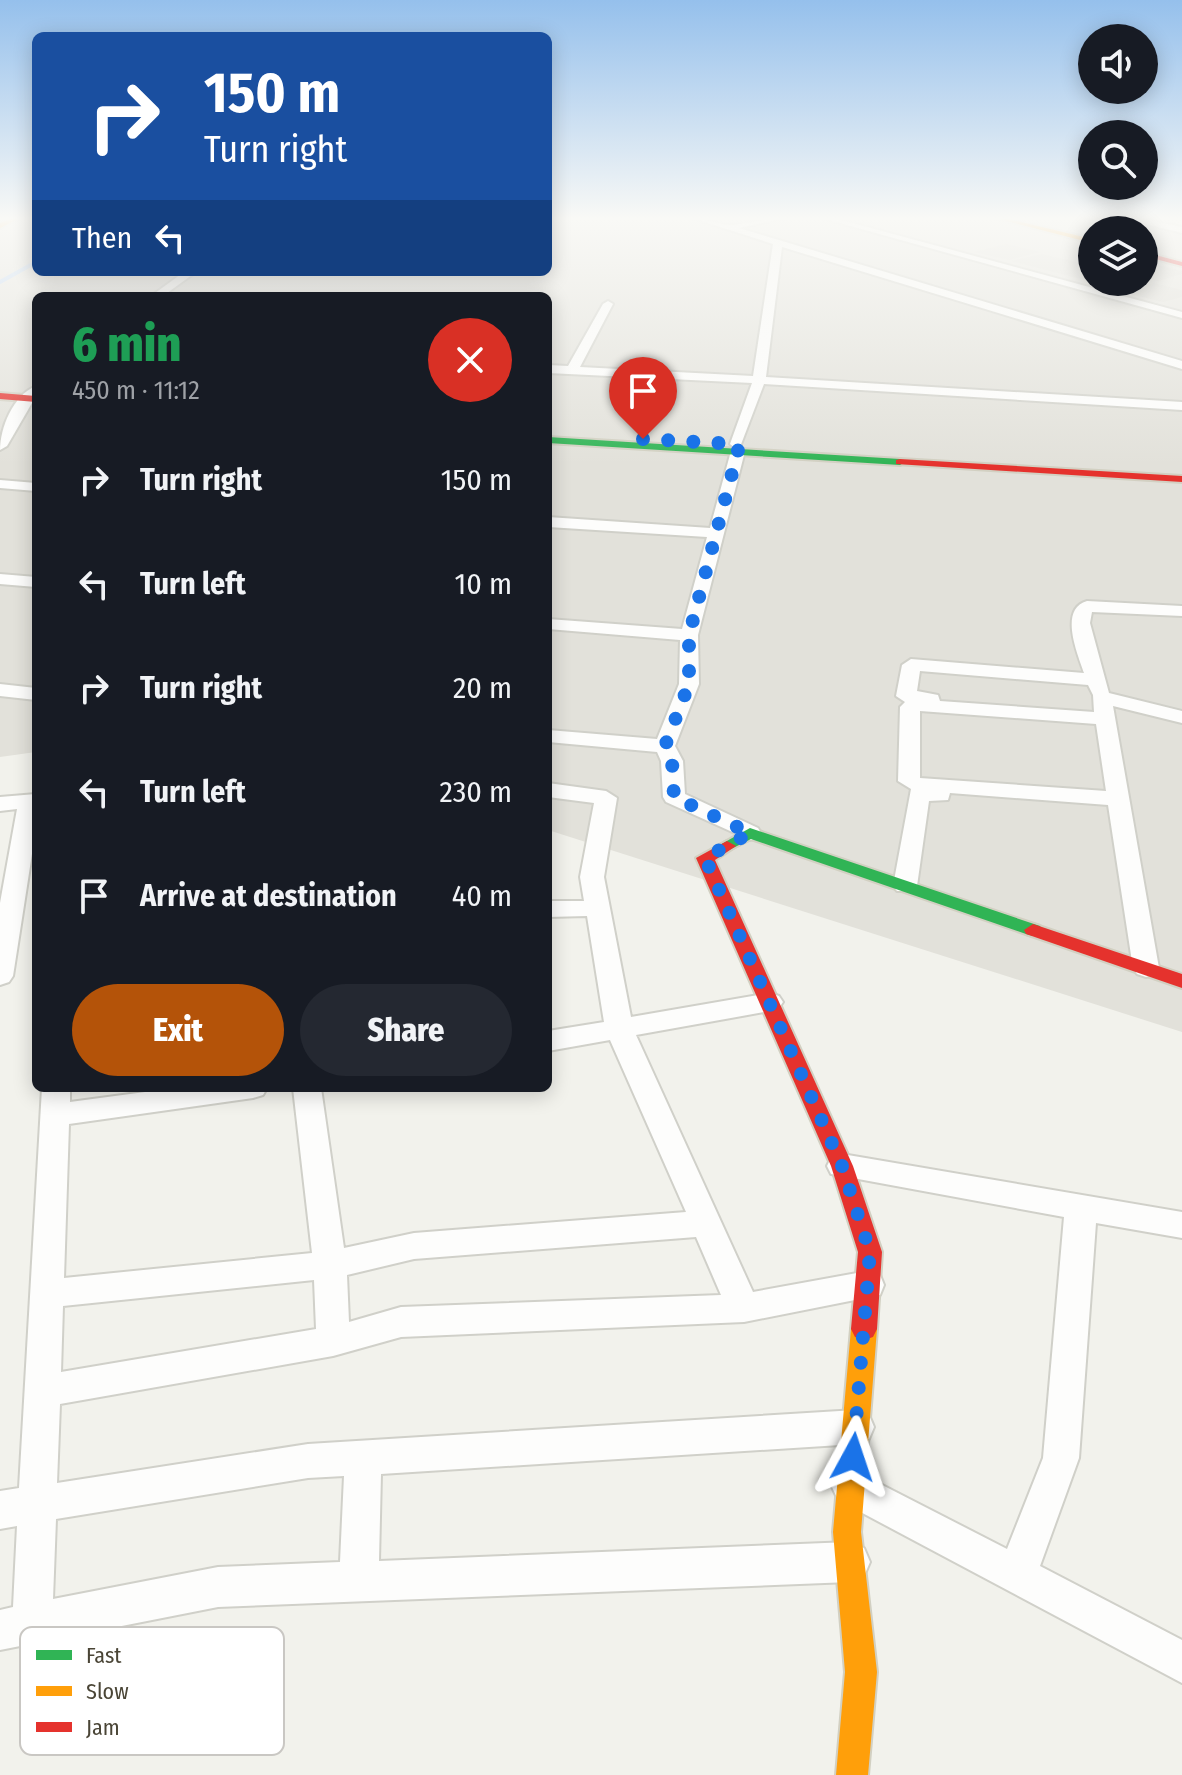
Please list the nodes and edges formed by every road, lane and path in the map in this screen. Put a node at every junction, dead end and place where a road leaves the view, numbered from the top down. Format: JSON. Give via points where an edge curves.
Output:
{"nodes":[{"id":1,"x":770,"y":300,"type":"edge"},
{"id":2,"x":968,"y":300,"type":"edge"},
{"id":3,"x":1126,"y":300,"type":"edge"},
{"id":4,"x":608,"y":304,"type":"dead end"},
{"id":5,"x":1182,"y":315,"type":"edge"},
{"id":6,"x":1182,"y":365,"type":"edge"},
{"id":7,"x":552,"y":369,"type":"edge"},
{"id":8,"x":572,"y":370,"type":"junction"},
{"id":9,"x":759,"y":380,"type":"junction"},
{"id":10,"x":0,"y":396,"type":"edge"},
{"id":11,"x":31,"y":400,"type":"edge"},
{"id":12,"x":0,"y":405,"type":"edge"},
{"id":13,"x":1182,"y":406,"type":"edge"},
{"id":14,"x":552,"y":433,"type":"edge"},
{"id":15,"x":552,"y":440,"type":"edge"},
{"id":16,"x":0,"y":446,"type":"edge"},
{"id":17,"x":738,"y":447,"type":"junction"},
{"id":18,"x":1182,"y":471,"type":"edge"},
{"id":19,"x":1182,"y":479,"type":"edge"},
{"id":20,"x":0,"y":484,"type":"edge"},
{"id":21,"x":32,"y":487,"type":"edge"},
{"id":22,"x":552,"y":522,"type":"edge"},
{"id":23,"x":716,"y":533,"type":"junction"},
{"id":24,"x":0,"y":579,"type":"edge"},
{"id":25,"x":32,"y":582,"type":"edge"},
{"id":26,"x":1182,"y":611,"type":"edge"},
{"id":27,"x":552,"y":624,"type":"edge"},
{"id":28,"x":689,"y":635,"type":"junction"},
{"id":29,"x":0,"y":690,"type":"edge"},
{"id":30,"x":32,"y":694,"type":"edge"},
{"id":31,"x":1103,"y":702,"type":"junction"},
{"id":32,"x":1182,"y":717,"type":"edge"},
{"id":33,"x":552,"y":736,"type":"edge"},
{"id":34,"x":665,"y":746,"type":"junction"},
{"id":35,"x":552,"y":791,"type":"edge"},
{"id":36,"x":32,"y":801,"type":"edge"},
{"id":37,"x":0,"y":804,"type":"edge"},
{"id":38,"x":1120,"y":806,"type":"junction"},
{"id":39,"x":750,"y":833,"type":"junction"},
{"id":40,"x":905,"y":886,"type":"junction"},
{"id":41,"x":598,"y":908,"type":"junction"},
{"id":42,"x":552,"y":909,"type":"edge"},
{"id":43,"x":1146,"y":968,"type":"junction"},
{"id":44,"x":0,"y":976,"type":"edge"},
{"id":45,"x":1182,"y":981,"type":"edge"},
{"id":46,"x":770,"y":1002,"type":"junction"},
{"id":47,"x":619,"y":1028,"type":"junction"},
{"id":48,"x":552,"y":1040,"type":"edge"},
{"id":49,"x":192,"y":1092,"type":"edge"},
{"id":50,"x":308,"y":1092,"type":"edge"},
{"id":51,"x":55,"y":1101,"type":"edge"},
{"id":52,"x":842,"y":1166,"type":"junction"},
{"id":53,"x":1081,"y":1207,"type":"junction"},
{"id":54,"x":706,"y":1223,"type":"junction"},
{"id":55,"x":1182,"y":1225,"type":"edge"},
{"id":56,"x":330,"y":1265,"type":"junction"},
{"id":57,"x":868,"y":1285,"type":"junction"},
{"id":58,"x":47,"y":1294,"type":"junction"},
{"id":59,"x":744,"y":1308,"type":"junction"},
{"id":60,"x":333,"y":1341,"type":"junction"},
{"id":61,"x":43,"y":1391,"type":"junction"},
{"id":62,"x":856,"y":1427,"type":"junction"},
{"id":63,"x":363,"y":1457,"type":"junction"},
{"id":64,"x":851,"y":1487,"type":"junction"},
{"id":65,"x":38,"y":1504,"type":"junction"},
{"id":66,"x":0,"y":1510,"type":"edge"},
{"id":67,"x":850,"y":1562,"type":"junction"},
{"id":68,"x":1017,"y":1575,"type":"junction"},
{"id":69,"x":359,"y":1581,"type":"junction"},
{"id":70,"x":16,"y":1627,"type":"edge"},
{"id":71,"x":1182,"y":1662,"type":"edge"},
{"id":72,"x":852,"y":1775,"type":"edge"}],
"edges":[{"from":1,"to":9,"type":"street"},
{"from":2,"to":6,"type":"street"},
{"from":3,"to":5,"type":"street"},
{"from":4,"to":8,"type":"street"},
{"from":7,"to":8,"type":"street"},
{"from":8,"to":9,"type":"street"},
{"from":9,"to":13,"type":"street"},
{"from":9,"to":17,"type":"street"},
{"from":10,"to":11,"type":"main road"},
{"from":11,"to":12,"type":"main road"},
{"from":11,"to":16,"type":"street"},
{"from":14,"to":17,"type":"main road"},
{"from":15,"to":17,"type":"main road"},
{"from":17,"to":18,"type":"main road"},
{"from":17,"to":19,"type":"main road"},
{"from":17,"to":23,"type":"street"},
{"from":20,"to":21,"type":"street"},
{"from":22,"to":23,"type":"street"},
{"from":23,"to":28,"type":"street"},
{"from":24,"to":25,"type":"street"},
{"from":26,"to":31,"type":"street","via":[[1082,609],[1078,622]]},
{"from":27,"to":28,"type":"street"},
{"from":28,"to":34,"type":"street","via":[[689,684]]},
{"from":29,"to":30,"type":"street"},
{"from":31,"to":31,"type":"street","via":[[911,698],[906,693],[908,668],[916,664]]},
{"from":31,"to":32,"type":"street"},
{"from":31,"to":38,"type":"street"},
{"from":31,"to":38,"type":"street","via":[[914,705],[909,781]]},
{"from":33,"to":34,"type":"street"},
{"from":34,"to":39,"type":"street","via":[[672,761],[674,797]]},
{"from":35,"to":41,"type":"street","via":[[606,798],[592,877]]},
{"from":36,"to":37,"type":"street"},
{"from":36,"to":44,"type":"street"},
{"from":38,"to":40,"type":"street","via":[[919,793]]},
{"from":38,"to":43,"type":"street"},
{"from":39,"to":40,"type":"main road"},
{"from":39,"to":46,"type":"main road","via":[[705,858]]},
{"from":40,"to":43,"type":"main road"},
{"from":41,"to":42,"type":"street"},
{"from":41,"to":47,"type":"street"},
{"from":43,"to":45,"type":"main road"},
{"from":46,"to":47,"type":"street"},
{"from":46,"to":52,"type":"main road"},
{"from":47,"to":48,"type":"street"},
{"from":47,"to":54,"type":"street"},
{"from":49,"to":51,"type":"street"},
{"from":50,"to":56,"type":"street"},
{"from":51,"to":58,"type":"street"},
{"from":52,"to":53,"type":"street"},
{"from":52,"to":57,"type":"main road","via":[[870,1252]]},
{"from":53,"to":55,"type":"street"},
{"from":53,"to":68,"type":"street","via":[[1061,1458]]},
{"from":54,"to":56,"type":"street","via":[[414,1246]]},
{"from":54,"to":59,"type":"street"},
{"from":56,"to":58,"type":"street"},
{"from":56,"to":60,"type":"street"},
{"from":57,"to":59,"type":"street"},
{"from":57,"to":62,"type":"main road"},
{"from":58,"to":61,"type":"street"},
{"from":59,"to":60,"type":"street","via":[[401,1322]]},
{"from":60,"to":61,"type":"street"},
{"from":61,"to":65,"type":"street"},
{"from":62,"to":63,"type":"street"},
{"from":62,"to":64,"type":"main road"},
{"from":63,"to":65,"type":"street"},
{"from":63,"to":69,"type":"street"},
{"from":64,"to":67,"type":"main road"},
{"from":64,"to":68,"type":"street"},
{"from":65,"to":66,"type":"street"},
{"from":65,"to":70,"type":"street"},
{"from":67,"to":69,"type":"street"},
{"from":67,"to":72,"type":"main road","via":[[861,1672]]},
{"from":68,"to":71,"type":"street"},
{"from":69,"to":70,"type":"street","via":[[218,1587]]}]}
